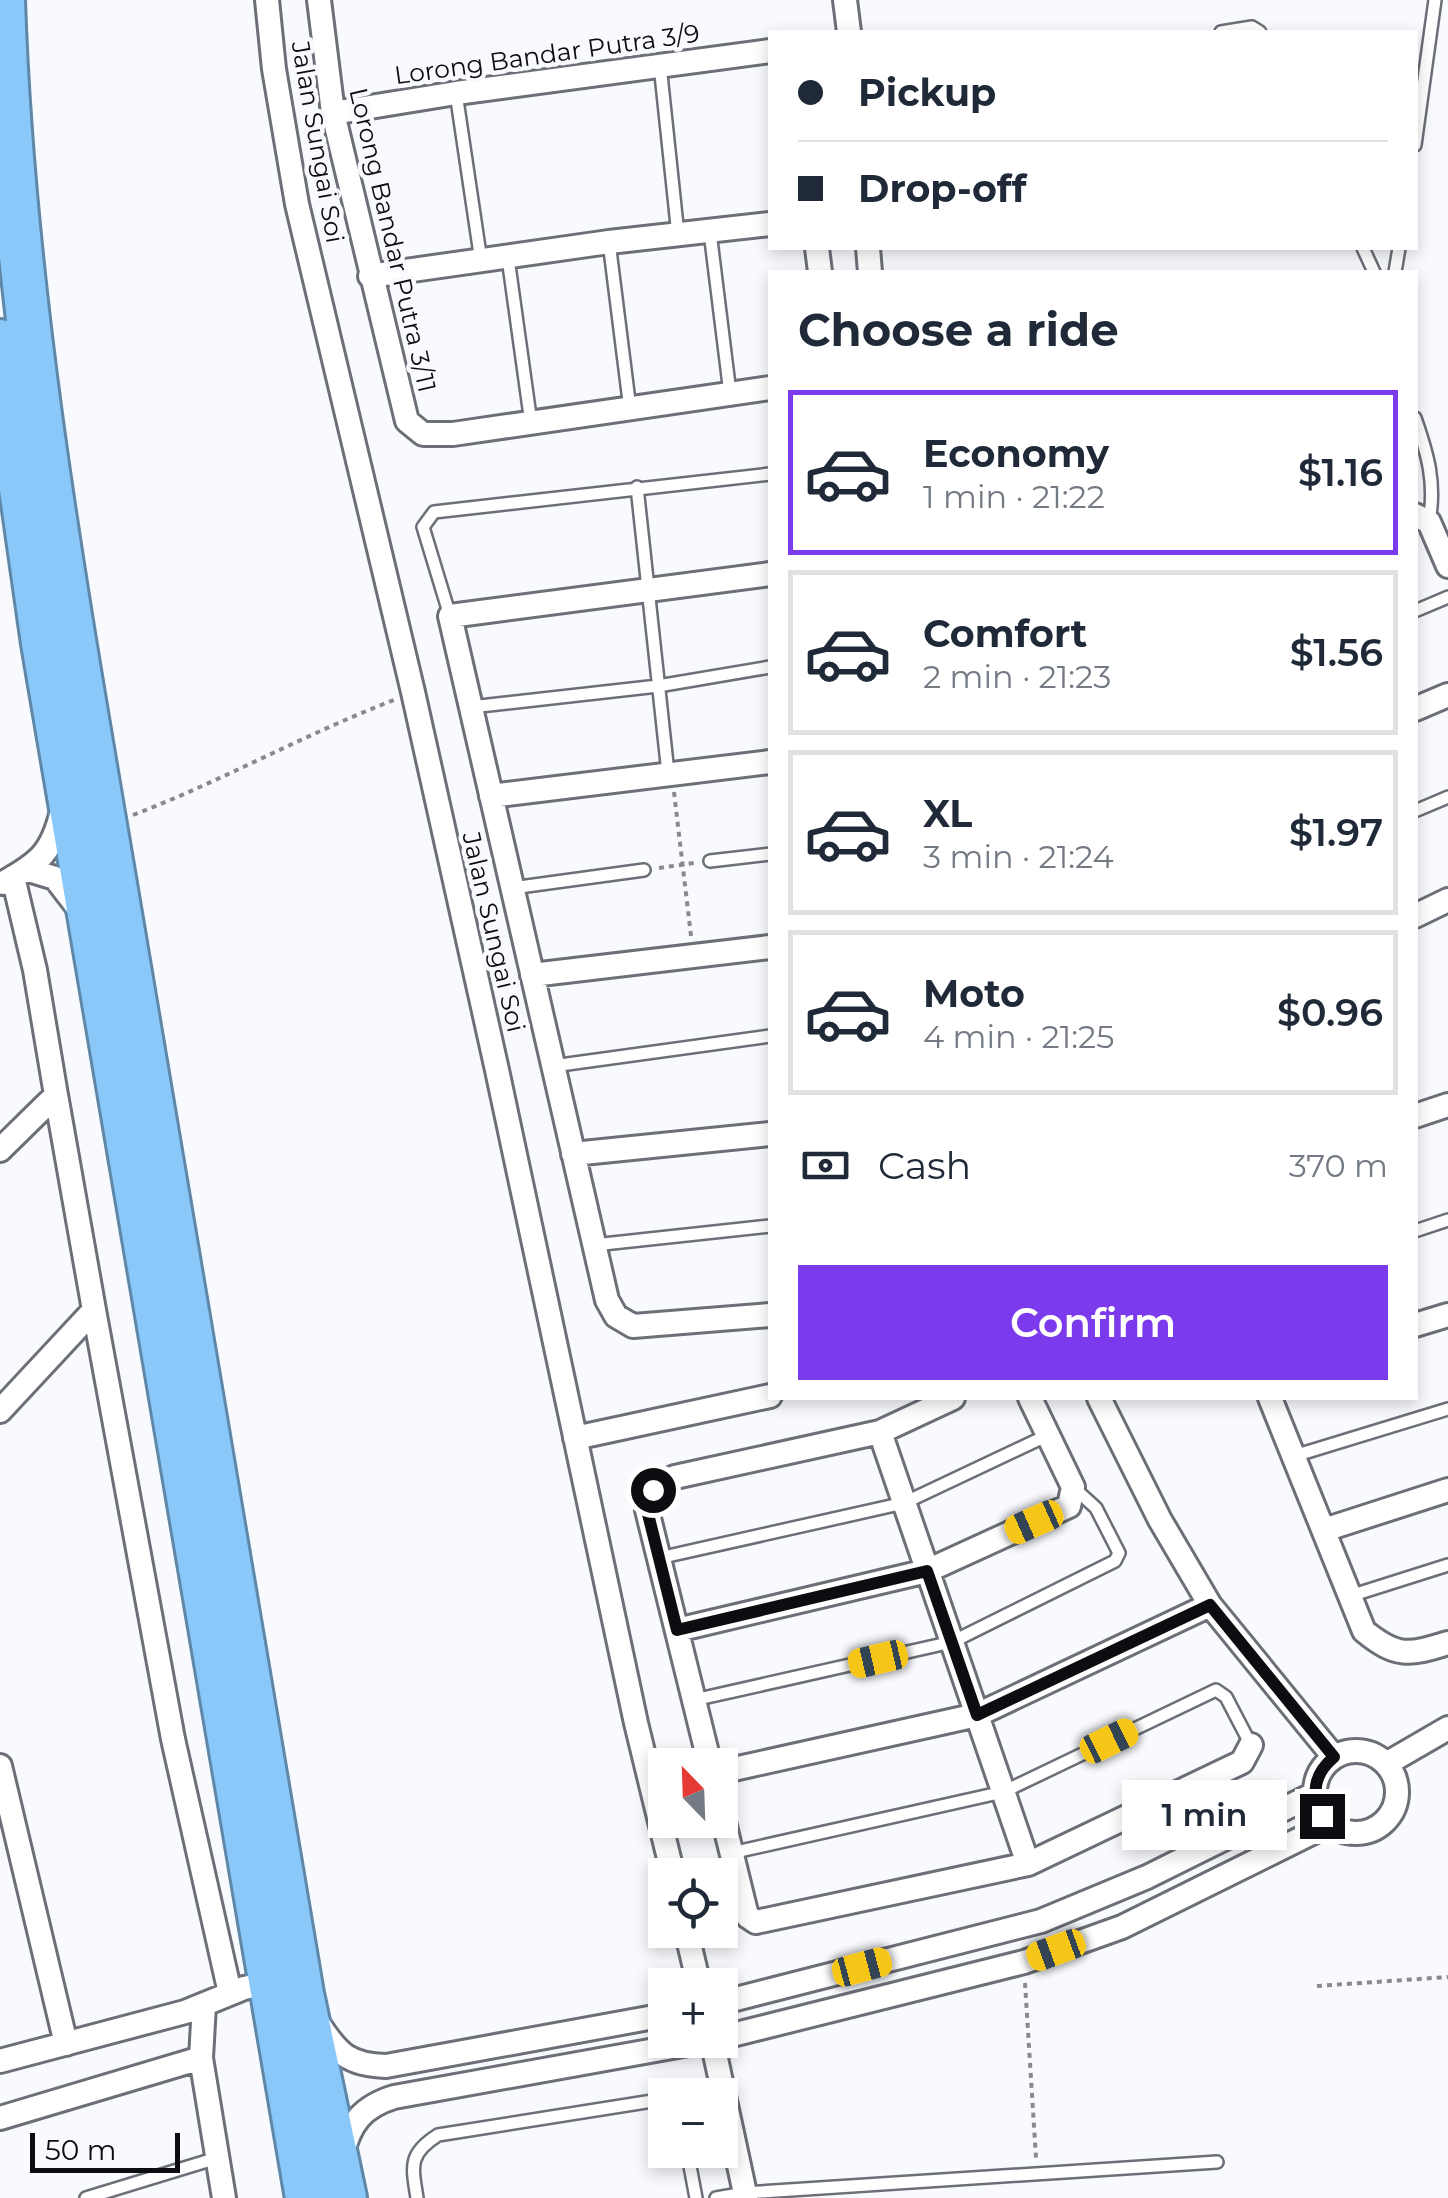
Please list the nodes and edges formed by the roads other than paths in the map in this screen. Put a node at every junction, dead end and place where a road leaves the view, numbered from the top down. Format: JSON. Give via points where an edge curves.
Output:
{"nodes":[{"id":1,"x":3,"y":0,"type":"edge"},
{"id":2,"x":267,"y":0,"type":"edge"},
{"id":3,"x":319,"y":0,"type":"edge"},
{"id":4,"x":845,"y":0,"type":"edge"},
{"id":5,"x":1436,"y":0,"type":"edge"},
{"id":6,"x":848,"y":30,"type":"edge"},
{"id":7,"x":768,"y":51,"type":"edge"},
{"id":8,"x":660,"y":66,"type":"junction"},
{"id":9,"x":456,"y":93,"type":"junction"},
{"id":10,"x":333,"y":113,"type":"junction"},
{"id":11,"x":1418,"y":124,"type":"edge"},
{"id":12,"x":768,"y":224,"type":"edge"},
{"id":13,"x":710,"y":232,"type":"junction"},
{"id":14,"x":678,"y":235,"type":"junction"},
{"id":15,"x":609,"y":242,"type":"junction"},
{"id":16,"x":508,"y":258,"type":"junction"},
{"id":17,"x":481,"y":261,"type":"junction"},
{"id":18,"x":370,"y":276,"type":"junction"},
{"id":19,"x":0,"y":341,"type":"edge"},
{"id":20,"x":768,"y":388,"type":"edge"},
{"id":21,"x":730,"y":393,"type":"junction"},
{"id":22,"x":630,"y":408,"type":"junction"},
{"id":23,"x":531,"y":423,"type":"junction"},
{"id":24,"x":1418,"y":427,"type":"edge"},
{"id":25,"x":768,"y":474,"type":"edge"},
{"id":26,"x":637,"y":487,"type":"junction"},
{"id":27,"x":1422,"y":518,"type":"edge"},
{"id":28,"x":1448,"y":566,"type":"edge"},
{"id":29,"x":768,"y":574,"type":"edge"},
{"id":30,"x":646,"y":588,"type":"junction"},
{"id":31,"x":1448,"y":597,"type":"edge"},
{"id":32,"x":1418,"y":610,"type":"edge"},
{"id":33,"x":450,"y":616,"type":"junction"},
{"id":34,"x":768,"y":666,"type":"edge"},
{"id":35,"x":658,"y":686,"type":"junction"},
{"id":36,"x":1448,"y":695,"type":"edge"},
{"id":37,"x":470,"y":707,"type":"junction"},
{"id":38,"x":1418,"y":708,"type":"edge"},
{"id":39,"x":768,"y":762,"type":"edge"},
{"id":40,"x":670,"y":773,"type":"junction"},
{"id":41,"x":68,"y":788,"type":"junction"},
{"id":42,"x":491,"y":796,"type":"junction"},
{"id":43,"x":1448,"y":797,"type":"edge"},
{"id":44,"x":1418,"y":810,"type":"edge"},
{"id":45,"x":768,"y":854,"type":"edge"},
{"id":46,"x":710,"y":861,"type":"road end"},
{"id":47,"x":644,"y":870,"type":"road end"},
{"id":48,"x":14,"y":877,"type":"edge"},
{"id":49,"x":512,"y":888,"type":"junction"},
{"id":50,"x":1448,"y":900,"type":"edge"},
{"id":51,"x":1418,"y":915,"type":"edge"},
{"id":52,"x":93,"y":936,"type":"junction"},
{"id":53,"x":768,"y":946,"type":"edge"},
{"id":54,"x":532,"y":975,"type":"junction"},
{"id":55,"x":768,"y":1036,"type":"edge"},
{"id":56,"x":553,"y":1066,"type":"junction"},
{"id":57,"x":56,"y":1095,"type":"junction"},
{"id":58,"x":1448,"y":1105,"type":"edge"},
{"id":59,"x":1418,"y":1115,"type":"edge"},
{"id":60,"x":768,"y":1134,"type":"edge"},
{"id":61,"x":0,"y":1150,"type":"edge"},
{"id":62,"x":573,"y":1154,"type":"junction"},
{"id":63,"x":1448,"y":1220,"type":"edge"},
{"id":64,"x":768,"y":1226,"type":"edge"},
{"id":65,"x":1418,"y":1229,"type":"edge"},
{"id":66,"x":594,"y":1246,"type":"junction"},
{"id":67,"x":94,"y":1310,"type":"junction"},
{"id":68,"x":768,"y":1315,"type":"edge"},
{"id":69,"x":1448,"y":1315,"type":"edge"},
{"id":70,"x":1418,"y":1325,"type":"edge"},
{"id":71,"x":768,"y":1396,"type":"edge"},
{"id":72,"x":950,"y":1400,"type":"edge"},
{"id":73,"x":1031,"y":1400,"type":"edge"},
{"id":74,"x":1100,"y":1400,"type":"edge"},
{"id":75,"x":1271,"y":1400,"type":"edge"},
{"id":76,"x":1448,"y":1409,"type":"edge"},
{"id":77,"x":0,"y":1410,"type":"edge"},
{"id":78,"x":880,"y":1432,"type":"junction"},
{"id":79,"x":1048,"y":1435,"type":"junction"},
{"id":80,"x":575,"y":1438,"type":"junction"},
{"id":81,"x":1294,"y":1456,"type":"junction"},
{"id":82,"x":1073,"y":1487,"type":"junction"},
{"id":83,"x":1448,"y":1490,"type":"edge"},
{"id":84,"x":904,"y":1503,"type":"junction"},
{"id":85,"x":1324,"y":1530,"type":"junction"},
{"id":86,"x":659,"y":1558,"type":"junction"},
{"id":87,"x":1448,"y":1565,"type":"edge"},
{"id":88,"x":927,"y":1571,"type":"junction"},
{"id":89,"x":1350,"y":1596,"type":"junction"},
{"id":90,"x":1210,"y":1605,"type":"junction"},
{"id":91,"x":677,"y":1630,"type":"junction"},
{"id":92,"x":952,"y":1642,"type":"junction"},
{"id":93,"x":1448,"y":1642,"type":"edge"},
{"id":94,"x":694,"y":1700,"type":"junction"},
{"id":95,"x":977,"y":1715,"type":"junction"},
{"id":96,"x":1448,"y":1728,"type":"edge"},
{"id":97,"x":1252,"y":1746,"type":"joint"},
{"id":98,"x":706,"y":1748,"type":"edge"},
{"id":99,"x":1334,"y":1757,"type":"junction"},
{"id":100,"x":1386,"y":1764,"type":"junction"},
{"id":101,"x":0,"y":1766,"type":"edge"},
{"id":102,"x":738,"y":1768,"type":"edge"},
{"id":103,"x":1003,"y":1792,"type":"junction"},
{"id":104,"x":1314,"y":1794,"type":"junction"},
{"id":105,"x":1330,"y":1824,"type":"junction"},
{"id":106,"x":727,"y":1838,"type":"edge"},
{"id":107,"x":731,"y":1853,"type":"junction"},
{"id":108,"x":668,"y":1858,"type":"edge"},
{"id":109,"x":1028,"y":1864,"type":"junction"},
{"id":110,"x":267,"y":1990,"type":"junction"},
{"id":111,"x":738,"y":1998,"type":"edge"},
{"id":112,"x":204,"y":2005,"type":"junction"},
{"id":113,"x":648,"y":2017,"type":"edge"},
{"id":114,"x":738,"y":2034,"type":"edge"},
{"id":115,"x":66,"y":2044,"type":"junction"},
{"id":116,"x":648,"y":2052,"type":"edge"},
{"id":117,"x":201,"y":2058,"type":"junction"},
{"id":118,"x":716,"y":2058,"type":"edge"},
{"id":119,"x":0,"y":2061,"type":"edge"},
{"id":120,"x":648,"y":2102,"type":"edge"},
{"id":121,"x":0,"y":2118,"type":"edge"},
{"id":122,"x":217,"y":2158,"type":"junction"},
{"id":123,"x":1218,"y":2162,"type":"dead end"},
{"id":124,"x":691,"y":2168,"type":"edge"},
{"id":125,"x":342,"y":2182,"type":"edge"},
{"id":126,"x":745,"y":2196,"type":"edge"},
{"id":127,"x":86,"y":2198,"type":"edge"},
{"id":128,"x":224,"y":2198,"type":"edge"},
{"id":129,"x":307,"y":2198,"type":"edge"},
{"id":130,"x":417,"y":2198,"type":"edge"},
{"id":131,"x":696,"y":2198,"type":"edge"},
{"id":132,"x":716,"y":2198,"type":"edge"}],
"edges":[{"from":1,"to":110,"type":"highway","via":[[34,381],[106,825]]},
{"from":2,"to":80,"type":"street","name":"Jalan Sungai Soi","via":[[298,204]]},
{"from":3,"to":10,"type":"street","name":"Lorong Bandar Putra 3/11"},
{"from":4,"to":6,"type":"street"},
{"from":5,"to":11,"type":"lane"},
{"from":7,"to":8,"type":"street","name":"Lorong Bandar Putra 3/9"},
{"from":8,"to":9,"type":"street","name":"Lorong Bandar Putra 3/9"},
{"from":8,"to":14,"type":"lane"},
{"from":9,"to":10,"type":"street","name":"Lorong Bandar Putra 3/9"},
{"from":9,"to":17,"type":"lane"},
{"from":10,"to":18,"type":"street","name":"Lorong Bandar Putra 3/11"},
{"from":12,"to":13,"type":"street"},
{"from":13,"to":14,"type":"street"},
{"from":13,"to":21,"type":"lane"},
{"from":14,"to":15,"type":"street"},
{"from":15,"to":16,"type":"street"},
{"from":15,"to":22,"type":"lane"},
{"from":16,"to":17,"type":"street"},
{"from":16,"to":23,"type":"lane"},
{"from":17,"to":18,"type":"street"},
{"from":18,"to":23,"type":"street","name":"Lorong Bandar Putra 3/11","via":[[407,422],[423,434]]},
{"from":19,"to":41,"type":"highway"},
{"from":20,"to":21,"type":"street","name":"Lorong Bandar Putra 3/11"},
{"from":21,"to":22,"type":"street","name":"Lorong Bandar Putra 3/11"},
{"from":22,"to":23,"type":"street","name":"Lorong Bandar Putra 3/11"},
{"from":24,"to":27,"type":"lane","via":[[1434,486]]},
{"from":25,"to":26,"type":"lane"},
{"from":26,"to":30,"type":"lane"},
{"from":26,"to":33,"type":"lane","via":[[434,512],[422,528]]},
{"from":27,"to":28,"type":"street"},
{"from":29,"to":30,"type":"street"},
{"from":30,"to":33,"type":"street"},
{"from":30,"to":35,"type":"lane"},
{"from":31,"to":32,"type":"lane"},
{"from":33,"to":37,"type":"street"},
{"from":34,"to":35,"type":"lane"},
{"from":35,"to":37,"type":"lane"},
{"from":35,"to":40,"type":"lane"},
{"from":36,"to":38,"type":"street"},
{"from":37,"to":42,"type":"street"},
{"from":39,"to":40,"type":"street"},
{"from":40,"to":42,"type":"street"},
{"from":41,"to":48,"type":"street","via":[[56,837]]},
{"from":41,"to":52,"type":"highway"},
{"from":42,"to":49,"type":"street"},
{"from":43,"to":44,"type":"lane"},
{"from":45,"to":46,"type":"lane"},
{"from":47,"to":49,"type":"lane"},
{"from":48,"to":52,"type":"street","via":[[55,878]]},
{"from":48,"to":57,"type":"street"},
{"from":49,"to":54,"type":"street"},
{"from":50,"to":51,"type":"street"},
{"from":52,"to":110,"type":"highway"},
{"from":53,"to":54,"type":"street"},
{"from":54,"to":56,"type":"street"},
{"from":55,"to":56,"type":"lane"},
{"from":56,"to":62,"type":"street"},
{"from":57,"to":61,"type":"street"},
{"from":57,"to":67,"type":"street"},
{"from":58,"to":59,"type":"street"},
{"from":60,"to":62,"type":"street"},
{"from":62,"to":66,"type":"street"},
{"from":63,"to":65,"type":"lane"},
{"from":64,"to":66,"type":"lane"},
{"from":66,"to":68,"type":"street","via":[[607,1300],[633,1326]]},
{"from":67,"to":77,"type":"street"},
{"from":67,"to":110,"type":"street","via":[[173,1739]]},
{"from":69,"to":70,"type":"street"},
{"from":71,"to":80,"type":"street"},
{"from":72,"to":78,"type":"street"},
{"from":73,"to":79,"type":"street"},
{"from":74,"to":90,"type":"street"},
{"from":75,"to":81,"type":"street"},
{"from":76,"to":81,"type":"lane"},
{"from":78,"to":84,"type":"street"},
{"from":78,"to":86,"type":"street","via":[[662,1482],[647,1510]]},
{"from":79,"to":82,"type":"street"},
{"from":79,"to":84,"type":"lane"},
{"from":80,"to":108,"type":"street","name":"Jalan Sungai Soi"},
{"from":81,"to":85,"type":"street"},
{"from":82,"to":88,"type":"street","via":[[1069,1506]]},
{"from":82,"to":92,"type":"lane","via":[[1096,1508],[1119,1553],[1115,1561]]},
{"from":83,"to":85,"type":"street"},
{"from":84,"to":86,"type":"lane"},
{"from":84,"to":88,"type":"street"},
{"from":85,"to":89,"type":"street"},
{"from":86,"to":91,"type":"street"},
{"from":87,"to":89,"type":"lane"},
{"from":88,"to":91,"type":"street"},
{"from":88,"to":92,"type":"street"},
{"from":89,"to":93,"type":"street","via":[[1364,1630],[1385,1648],[1411,1654]]},
{"from":90,"to":95,"type":"street"},
{"from":90,"to":99,"type":"street"},
{"from":91,"to":94,"type":"street"},
{"from":92,"to":94,"type":"lane"},
{"from":92,"to":95,"type":"street"},
{"from":94,"to":98,"type":"street"},
{"from":95,"to":102,"type":"street"},
{"from":95,"to":103,"type":"street"},
{"from":96,"to":100,"type":"street"},
{"from":97,"to":103,"type":"lane","via":[[1216,1690]]},
{"from":97,"to":109,"type":"street","via":[[1242,1762]]},
{"from":99,"to":100,"type":"street","via":[[1361,1751]]},
{"from":99,"to":104,"type":"street","via":[[1323,1766]]},
{"from":100,"to":105,"type":"street","via":[[1396,1802],[1381,1824],[1355,1833]]},
{"from":101,"to":115,"type":"street"},
{"from":103,"to":107,"type":"lane"},
{"from":103,"to":109,"type":"street"},
{"from":104,"to":105,"type":"street"},
{"from":104,"to":111,"type":"street","via":[[1041,1921]]},
{"from":105,"to":114,"type":"street","via":[[1122,1927],[1024,1962]]},
{"from":106,"to":107,"type":"street"},
{"from":107,"to":109,"type":"street","via":[[747,1916],[756,1922]]},
{"from":110,"to":112,"type":"street"},
{"from":110,"to":113,"type":"street","via":[[320,2028],[345,2058],[366,2066]]},
{"from":110,"to":125,"type":"highway"},
{"from":110,"to":129,"type":"highway"},
{"from":112,"to":115,"type":"street"},
{"from":112,"to":117,"type":"street"},
{"from":115,"to":119,"type":"street"},
{"from":116,"to":125,"type":"street","via":[[374,2104],[348,2130]]},
{"from":117,"to":121,"type":"street"},
{"from":117,"to":122,"type":"street"},
{"from":118,"to":126,"type":"street"},
{"from":120,"to":130,"type":"lane","via":[[438,2135],[420,2146],[412,2166]]},
{"from":122,"to":127,"type":"lane"},
{"from":122,"to":128,"type":"street"},
{"from":123,"to":126,"type":"lane"},
{"from":124,"to":131,"type":"lane"},
{"from":126,"to":132,"type":"lane"}]}
